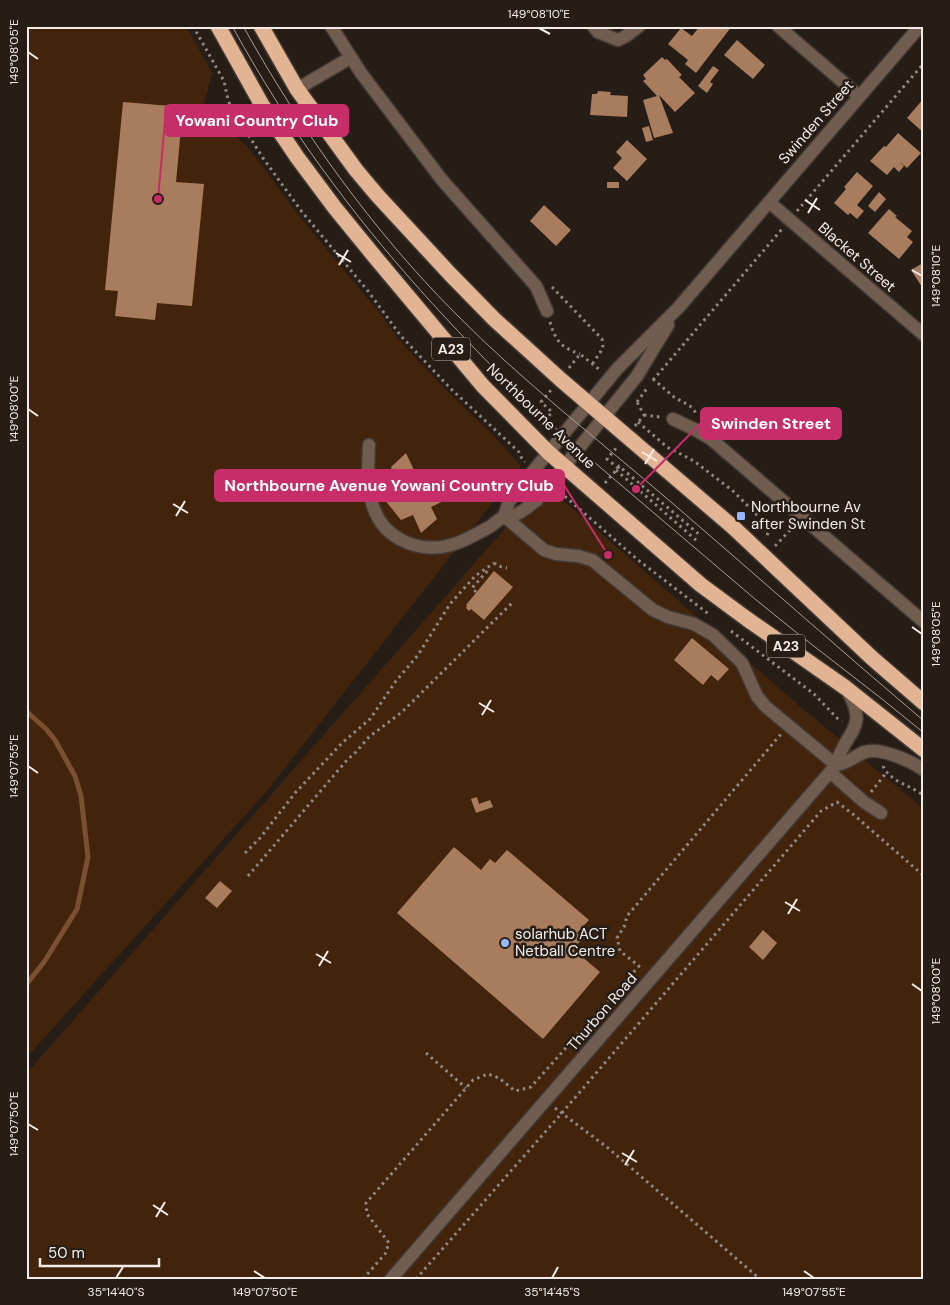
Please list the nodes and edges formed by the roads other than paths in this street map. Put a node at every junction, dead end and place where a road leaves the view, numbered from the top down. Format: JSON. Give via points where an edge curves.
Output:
{"nodes":[{"id":1,"x":218,"y":26,"type":"edge"},
{"id":2,"x":261,"y":26,"type":"edge"},
{"id":3,"x":331,"y":26,"type":"edge"},
{"id":4,"x":593,"y":26,"type":"edge"},
{"id":5,"x":639,"y":26,"type":"edge"},
{"id":6,"x":778,"y":26,"type":"edge"},
{"id":7,"x":920,"y":26,"type":"edge"},
{"id":8,"x":350,"y":58,"type":"junction"},
{"id":9,"x":297,"y":89,"type":"junction"},
{"id":10,"x":859,"y":96,"type":"junction"},
{"id":11,"x":769,"y":202,"type":"junction"},
{"id":12,"x":679,"y":308,"type":"junction"},
{"id":13,"x":547,"y":311,"type":"road end"},
{"id":14,"x":924,"y":335,"type":"edge"},
{"id":15,"x":589,"y":403,"type":"junction"},
{"id":16,"x":604,"y":416,"type":"junction"},
{"id":17,"x":673,"y":419,"type":"dead end"},
{"id":18,"x":369,"y":445,"type":"dead end"},
{"id":19,"x":548,"y":452,"type":"junction"},
{"id":20,"x":564,"y":466,"type":"junction"},
{"id":21,"x":504,"y":516,"type":"junction"},
{"id":22,"x":924,"y":622,"type":"edge"},
{"id":23,"x":846,"y":688,"type":"junction"},
{"id":24,"x":924,"y":702,"type":"edge"},
{"id":25,"x":924,"y":750,"type":"edge"},
{"id":26,"x":833,"y":769,"type":"junction"},
{"id":27,"x":924,"y":770,"type":"edge"},
{"id":28,"x":881,"y":813,"type":"dead end"},
{"id":29,"x":391,"y":1279,"type":"edge"}],
"edges":[{"from":1,"to":19,"type":"highway","name":"Northbourne Avenue","number":"A23","via":[[262,105],[335,208],[482,386]]},
{"from":2,"to":9,"type":"highway"},
{"from":3,"to":8,"type":"street"},
{"from":4,"to":5,"type":"street","via":[[598,32],[618,40]]},
{"from":6,"to":10,"type":"street"},
{"from":7,"to":10,"type":"street","name":"Swinden Street"},
{"from":8,"to":9,"type":"street"},
{"from":8,"to":13,"type":"street","via":[[442,180],[536,286]]},
{"from":9,"to":15,"type":"highway","via":[[356,170],[418,240],[494,319]]},
{"from":10,"to":11,"type":"street","name":"Swinden Street"},
{"from":11,"to":12,"type":"street","name":"Swinden Street"},
{"from":11,"to":14,"type":"street","name":"Blacket Street"},
{"from":12,"to":15,"type":"street","name":"Swinden Street","via":[[617,369]]},
{"from":12,"to":16,"type":"street","name":"Swinden Street","via":[[637,376]]},
{"from":15,"to":16,"type":"highway"},
{"from":15,"to":19,"type":"street","name":"Swinden Street"},
{"from":16,"to":20,"type":"street","name":"Swinden Street"},
{"from":16,"to":24,"type":"highway","via":[[733,527],[872,658]]},
{"from":17,"to":22,"type":"street","via":[[711,439]]},
{"from":18,"to":21,"type":"street","name":"Swinden Street","via":[[368,486],[374,512],[381,524],[400,540],[416,546],[447,546],[468,539]]},
{"from":19,"to":20,"type":"highway","name":"Northbourne Avenue","number":"A23"},
{"from":19,"to":21,"type":"street","name":"Swinden Street","via":[[512,497]]},
{"from":20,"to":21,"type":"street","name":"Swinden Street","via":[[537,500],[520,512]]},
{"from":20,"to":23,"type":"highway","name":"Northbourne Avenue","number":"A23","via":[[701,584]]},
{"from":21,"to":26,"type":"street","via":[[540,548],[592,560],[651,608],[713,635],[744,666],[765,706]]},
{"from":23,"to":25,"type":"highway","name":"Northbourne Avenue","number":"A23"},
{"from":23,"to":26,"type":"street","name":"Thurbon Road","via":[[855,705],[857,722]]},
{"from":26,"to":27,"type":"street","name":"Thurbon Road","via":[[868,752],[880,752]]},
{"from":26,"to":28,"type":"street","via":[[864,802]]},
{"from":26,"to":29,"type":"street","name":"Thurbon Road"}]}
